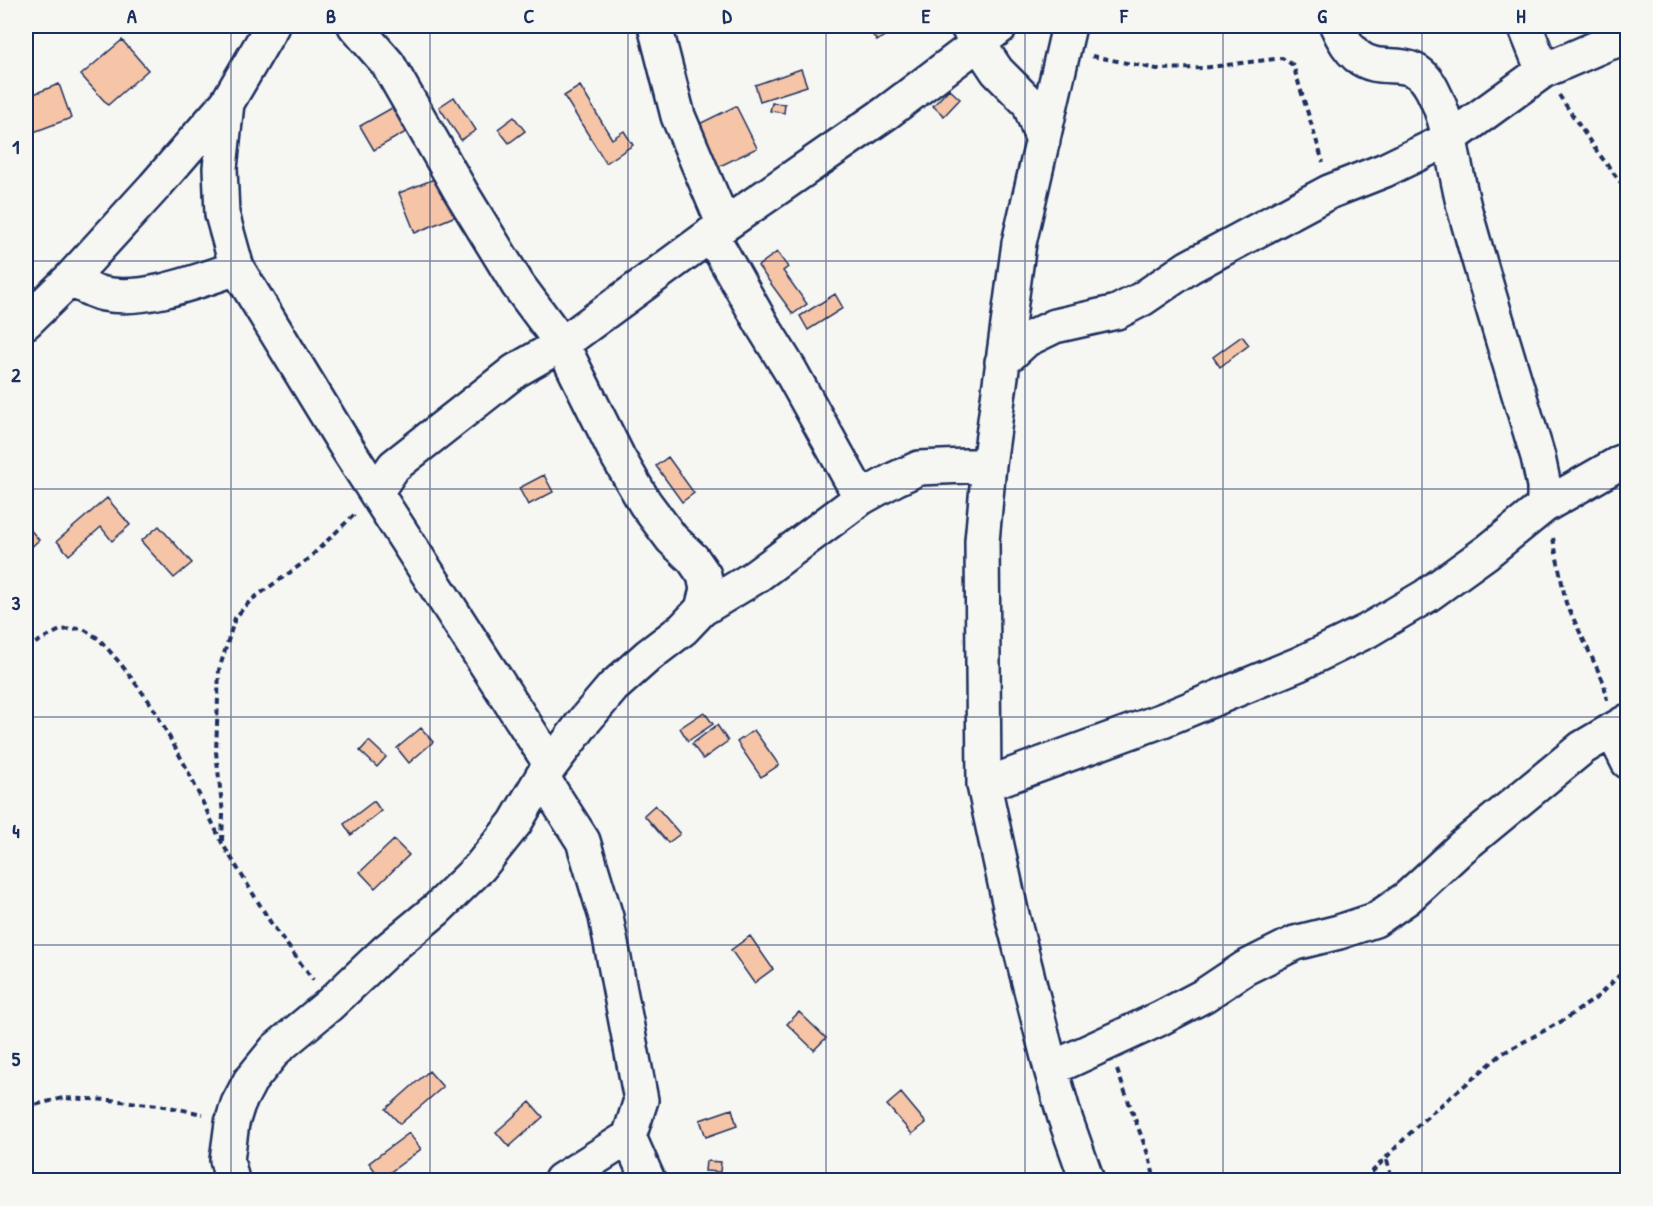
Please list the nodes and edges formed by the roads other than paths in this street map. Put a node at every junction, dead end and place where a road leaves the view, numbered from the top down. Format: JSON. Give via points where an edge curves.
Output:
{"nodes":[{"id":1,"x":272,"y":26,"type":"edge"},
{"id":2,"x":355,"y":26,"type":"edge"},
{"id":3,"x":656,"y":26,"type":"edge"},
{"id":4,"x":1337,"y":26,"type":"edge"},
{"id":5,"x":1525,"y":26,"type":"edge"},
{"id":6,"x":982,"y":32,"type":"edge"},
{"id":7,"x":1067,"y":37,"type":"edge"},
{"id":8,"x":1628,"y":37,"type":"edge"},
{"id":9,"x":1544,"y":71,"type":"junction"},
{"id":10,"x":227,"y":103,"type":"junction"},
{"id":11,"x":1449,"y":140,"type":"junction"},
{"id":12,"x":1042,"y":141,"type":"junction"},
{"id":13,"x":717,"y":230,"type":"junction"},
{"id":14,"x":237,"y":268,"type":"junction"},
{"id":15,"x":70,"y":279,"type":"junction"},
{"id":16,"x":26,"y":322,"type":"edge"},
{"id":17,"x":562,"y":344,"type":"junction"},
{"id":18,"x":1002,"y":362,"type":"junction"},
{"id":19,"x":1628,"y":458,"type":"edge"},
{"id":20,"x":989,"y":465,"type":"junction"},
{"id":21,"x":376,"y":492,"type":"junction"},
{"id":22,"x":861,"y":498,"type":"junction"},
{"id":23,"x":1544,"y":506,"type":"junction"},
{"id":24,"x":702,"y":609,"type":"junction"},
{"id":25,"x":1620,"y":725,"type":"edge"},
{"id":26,"x":1628,"y":762,"type":"edge"},
{"id":27,"x":546,"y":771,"type":"junction"},
{"id":28,"x":984,"y":785,"type":"junction"},
{"id":29,"x":1051,"y":1069,"type":"junction"},
{"id":30,"x":629,"y":1137,"type":"junction"},
{"id":31,"x":232,"y":1180,"type":"edge"},
{"id":32,"x":561,"y":1180,"type":"edge"},
{"id":33,"x":648,"y":1180,"type":"edge"},
{"id":34,"x":1088,"y":1180,"type":"edge"}],
"edges":[{"from":1,"to":10,"type":"street"},
{"from":2,"to":17,"type":"street","via":[[388,64],[513,277]]},
{"from":3,"to":13,"type":"street","via":[[678,116]]},
{"from":4,"to":11,"type":"street","via":[[1356,55],[1370,63],[1405,66],[1419,72],[1440,106]]},
{"from":5,"to":9,"type":"street"},
{"from":6,"to":12,"type":"street","via":[[997,71],[1029,103]]},
{"from":6,"to":13,"type":"street","via":[[886,113]]},
{"from":7,"to":12,"type":"street"},
{"from":8,"to":9,"type":"street"},
{"from":9,"to":11,"type":"street"},
{"from":10,"to":14,"type":"street","via":[[220,168],[222,214]]},
{"from":10,"to":15,"type":"street"},
{"from":11,"to":18,"type":"street","via":[[1329,192],[1189,267],[1117,312],[1055,326],[1026,340]]},
{"from":11,"to":23,"type":"street","via":[[1464,205],[1538,457]]},
{"from":12,"to":18,"type":"street","via":[[1019,243]]},
{"from":13,"to":17,"type":"street"},
{"from":13,"to":22,"type":"street","via":[[764,328]]},
{"from":14,"to":15,"type":"street","via":[[129,296],[103,294]]},
{"from":14,"to":21,"type":"street"},
{"from":15,"to":16,"type":"street"},
{"from":17,"to":21,"type":"street","via":[[515,371],[423,442],[394,466]]},
{"from":17,"to":24,"type":"street","via":[[645,502],[704,576],[707,589]]},
{"from":18,"to":20,"type":"street"},
{"from":19,"to":23,"type":"street"},
{"from":20,"to":22,"type":"street","via":[[919,468]]},
{"from":20,"to":28,"type":"street","via":[[982,541]]},
{"from":21,"to":27,"type":"street","via":[[514,706]]},
{"from":22,"to":24,"type":"street","via":[[755,577]]},
{"from":23,"to":28,"type":"street","via":[[1426,596],[1367,631],[1299,664],[1163,720]]},
{"from":24,"to":27,"type":"street","via":[[613,687]]},
{"from":25,"to":26,"type":"street"},
{"from":25,"to":29,"type":"street","via":[[1582,748],[1407,898],[1375,920],[1295,943],[1245,968],[1203,996]]},
{"from":27,"to":30,"type":"street","via":[[583,841],[606,917],[641,1101]]},
{"from":27,"to":31,"type":"street","via":[[515,823],[480,867],[330,1005],[276,1048],[250,1081],[232,1123],[227,1160]]},
{"from":28,"to":29,"type":"street"},
{"from":29,"to":34,"type":"street"},
{"from":30,"to":32,"type":"street"},
{"from":30,"to":33,"type":"street"}]}
